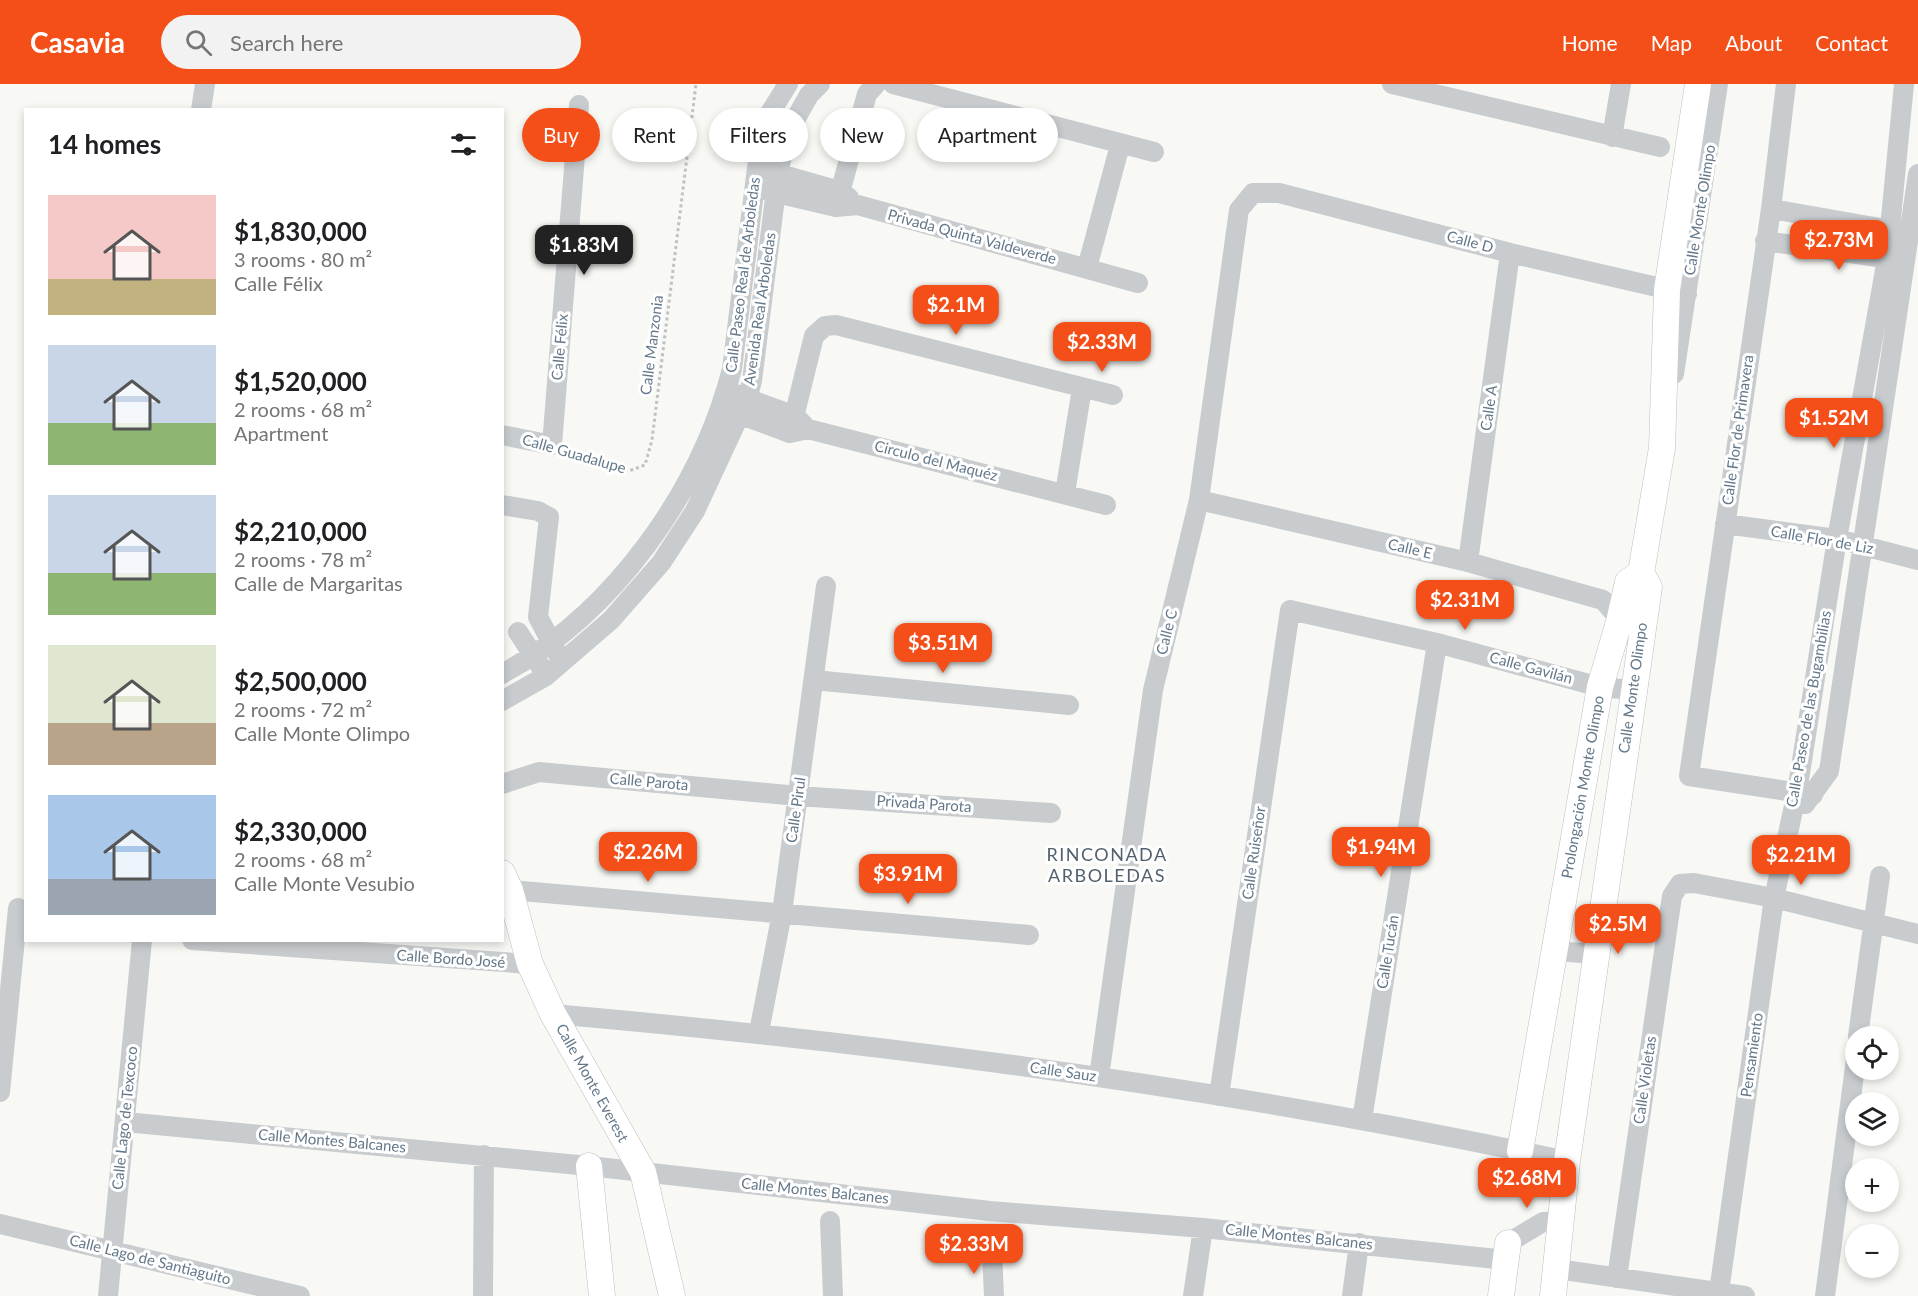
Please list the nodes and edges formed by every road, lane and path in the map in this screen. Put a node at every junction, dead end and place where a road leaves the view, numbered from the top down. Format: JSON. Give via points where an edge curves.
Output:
{"nodes":[{"id":1,"x":205,"y":84,"type":"edge"},
{"id":2,"x":696,"y":84,"type":"edge"},
{"id":3,"x":788,"y":84,"type":"edge"},
{"id":4,"x":819,"y":84,"type":"edge"},
{"id":5,"x":876,"y":84,"type":"edge"},
{"id":6,"x":893,"y":84,"type":"edge"},
{"id":7,"x":1392,"y":84,"type":"edge"},
{"id":8,"x":1620,"y":84,"type":"edge"},
{"id":9,"x":1698,"y":84,"type":"edge"},
{"id":10,"x":1719,"y":84,"type":"edge"},
{"id":11,"x":1785,"y":84,"type":"edge"},
{"id":12,"x":1905,"y":84,"type":"edge"},
{"id":13,"x":579,"y":105,"type":"dead end"},
{"id":14,"x":201,"y":108,"type":"edge"},
{"id":15,"x":1612,"y":137,"type":"junction"},
{"id":16,"x":1120,"y":145,"type":"junction"},
{"id":17,"x":1660,"y":147,"type":"dead end"},
{"id":18,"x":1154,"y":152,"type":"dead end"},
{"id":19,"x":757,"y":168,"type":"junction"},
{"id":20,"x":1918,"y":174,"type":"edge"},
{"id":21,"x":777,"y":183,"type":"junction"},
{"id":22,"x":754,"y":189,"type":"junction"},
{"id":23,"x":1253,"y":193,"type":"joint"},
{"id":24,"x":1693,"y":193,"type":"junction"},
{"id":25,"x":838,"y":199,"type":"junction"},
{"id":26,"x":1771,"y":209,"type":"junction"},
{"id":27,"x":1907,"y":232,"type":"edge"},
{"id":28,"x":1765,"y":241,"type":"junction"},
{"id":29,"x":1510,"y":253,"type":"junction"},
{"id":30,"x":1904,"y":261,"type":"edge"},
{"id":31,"x":1087,"y":268,"type":"junction"},
{"id":32,"x":1138,"y":282,"type":"dead end"},
{"id":33,"x":1677,"y":292,"type":"junction"},
{"id":34,"x":1082,"y":388,"type":"junction"},
{"id":35,"x":1113,"y":395,"type":"dead end"},
{"id":36,"x":723,"y":399,"type":"junction"},
{"id":37,"x":744,"y":407,"type":"junction"},
{"id":38,"x":798,"y":426,"type":"junction"},
{"id":39,"x":504,"y":435,"type":"edge"},
{"id":40,"x":552,"y":445,"type":"junction"},
{"id":41,"x":645,"y":465,"type":"joint"},
{"id":42,"x":1065,"y":493,"type":"junction"},
{"id":43,"x":1199,"y":500,"type":"junction"},
{"id":44,"x":504,"y":505,"type":"edge"},
{"id":45,"x":1106,"y":505,"type":"dead end"},
{"id":46,"x":1725,"y":524,"type":"junction"},
{"id":47,"x":1837,"y":540,"type":"junction"},
{"id":48,"x":1864,"y":546,"type":"junction"},
{"id":49,"x":1918,"y":560,"type":"edge"},
{"id":50,"x":1468,"y":562,"type":"junction"},
{"id":51,"x":1641,"y":573,"type":"junction"},
{"id":52,"x":826,"y":586,"type":"dead end"},
{"id":53,"x":1290,"y":610,"type":"joint"},
{"id":54,"x":538,"y":617,"type":"junction"},
{"id":55,"x":1620,"y":622,"type":"junction"},
{"id":56,"x":510,"y":630,"type":"edge"},
{"id":57,"x":1640,"y":637,"type":"junction"},
{"id":58,"x":1437,"y":643,"type":"junction"},
{"id":59,"x":551,"y":644,"type":"junction"},
{"id":60,"x":535,"y":656,"type":"junction"},
{"id":61,"x":562,"y":662,"type":"junction"},
{"id":62,"x":504,"y":673,"type":"edge"},
{"id":63,"x":546,"y":676,"type":"junction"},
{"id":64,"x":814,"y":680,"type":"junction"},
{"id":65,"x":1600,"y":687,"type":"junction"},
{"id":66,"x":1632,"y":690,"type":"junction"},
{"id":67,"x":504,"y":700,"type":"edge"},
{"id":68,"x":1069,"y":705,"type":"dead end"},
{"id":69,"x":504,"y":783,"type":"edge"},
{"id":70,"x":1805,"y":794,"type":"junction"},
{"id":71,"x":798,"y":796,"type":"junction"},
{"id":72,"x":1051,"y":813,"type":"dead end"},
{"id":73,"x":1790,"y":818,"type":"joint"},
{"id":74,"x":1880,"y":876,"type":"dead end"},
{"id":75,"x":506,"y":882,"type":"edge"},
{"id":76,"x":1774,"y":898,"type":"junction"},
{"id":77,"x":14,"y":908,"type":"edge"},
{"id":78,"x":782,"y":913,"type":"junction"},
{"id":79,"x":1873,"y":924,"type":"junction"},
{"id":80,"x":1918,"y":934,"type":"edge"},
{"id":81,"x":1029,"y":935,"type":"dead end"},
{"id":82,"x":142,"y":942,"type":"edge"},
{"id":83,"x":220,"y":942,"type":"edge"},
{"id":84,"x":1554,"y":951,"type":"junction"},
{"id":85,"x":1596,"y":954,"type":"junction"},
{"id":86,"x":530,"y":964,"type":"junction"},
{"id":87,"x":554,"y":1014,"type":"junction"},
{"id":88,"x":1859,"y":1026,"type":"edge"},
{"id":89,"x":759,"y":1032,"type":"junction"},
{"id":90,"x":1099,"y":1077,"type":"junction"},
{"id":91,"x":1853,"y":1080,"type":"edge"},
{"id":92,"x":0,"y":1092,"type":"edge"},
{"id":93,"x":1219,"y":1096,"type":"junction"},
{"id":94,"x":1362,"y":1120,"type":"junction"},
{"id":95,"x":125,"y":1122,"type":"junction"},
{"id":96,"x":1520,"y":1151,"type":"junction"},
{"id":97,"x":484,"y":1155,"type":"junction"},
{"id":98,"x":1567,"y":1161,"type":"junction"},
{"id":99,"x":588,"y":1166,"type":"junction"},
{"id":100,"x":643,"y":1172,"type":"junction"},
{"id":101,"x":830,"y":1221,"type":"dead end"},
{"id":102,"x":1562,"y":1221,"type":"junction"},
{"id":103,"x":0,"y":1224,"type":"edge"},
{"id":104,"x":1203,"y":1228,"type":"junction"},
{"id":105,"x":1359,"y":1243,"type":"junction"},
{"id":106,"x":112,"y":1250,"type":"junction"},
{"id":107,"x":1507,"y":1251,"type":"junction"},
{"id":108,"x":992,"y":1252,"type":"dead end"},
{"id":109,"x":1557,"y":1269,"type":"junction"},
{"id":110,"x":1617,"y":1278,"type":"junction"},
{"id":111,"x":1677,"y":1291,"type":"edge"},
{"id":112,"x":1719,"y":1292,"type":"junction"},
{"id":113,"x":108,"y":1296,"type":"edge"},
{"id":114,"x":300,"y":1296,"type":"edge"},
{"id":115,"x":483,"y":1296,"type":"edge"},
{"id":116,"x":602,"y":1296,"type":"edge"},
{"id":117,"x":672,"y":1296,"type":"edge"},
{"id":118,"x":833,"y":1296,"type":"edge"},
{"id":119,"x":994,"y":1296,"type":"edge"},
{"id":120,"x":1193,"y":1296,"type":"edge"},
{"id":121,"x":1352,"y":1296,"type":"edge"},
{"id":122,"x":1501,"y":1296,"type":"edge"},
{"id":123,"x":1553,"y":1296,"type":"edge"},
{"id":124,"x":1745,"y":1296,"type":"edge"},
{"id":125,"x":1825,"y":1296,"type":"edge"}],
"edges":[{"from":1,"to":14,"type":"street"},
{"from":2,"to":41,"type":"path","name":"Calle Manzonia","via":[[652,440]]},
{"from":3,"to":19,"type":"street","name":"Calle Paseo Real de Arboledas","via":[[765,121]]},
{"from":4,"to":21,"type":"street","name":"Avenida Real Arboledas","via":[[787,134]]},
{"from":5,"to":25,"type":"street","via":[[867,94]]},
{"from":6,"to":16,"type":"street"},
{"from":7,"to":15,"type":"street"},
{"from":8,"to":15,"type":"street"},
{"from":9,"to":24,"type":"main road"},
{"from":10,"to":24,"type":"street","name":"Calle Monte Olimpo"},
{"from":11,"to":26,"type":"street","name":"Calle Flor de Primavera"},
{"from":12,"to":27,"type":"street","name":"Calle Paseo de las Bugambilias"},
{"from":13,"to":40,"type":"street","name":"Calle Félix"},
{"from":15,"to":17,"type":"street"},
{"from":16,"to":18,"type":"street"},
{"from":16,"to":31,"type":"street"},
{"from":19,"to":21,"type":"street","name":"Privada Quinta Valdeverde"},
{"from":19,"to":22,"type":"street","name":"Calle Paseo Real de Arboledas"},
{"from":20,"to":27,"type":"street","name":"Calle Paseo de las Bugambilias"},
{"from":21,"to":22,"type":"street","name":"Privada Quinta Valdeverde"},
{"from":21,"to":25,"type":"street","name":"Privada Quinta Valdeverde"},
{"from":21,"to":37,"type":"street","name":"Avenida Real Arboledas","via":[[752,381]]},
{"from":22,"to":36,"type":"street","name":"Calle Paseo Real de Arboledas","via":[[732,369]]},
{"from":23,"to":29,"type":"street","name":"Calle D","via":[[1279,193]]},
{"from":23,"to":43,"type":"street","name":"Calle C","via":[[1239,210]]},
{"from":24,"to":33,"type":"main road"},
{"from":25,"to":31,"type":"street","name":"Privada Quinta Valdeverde"},
{"from":26,"to":27,"type":"street"},
{"from":26,"to":28,"type":"street","name":"Calle Flor de Primavera"},
{"from":27,"to":30,"type":"street","name":"Calle Paseo de las Bugambilias"},
{"from":28,"to":30,"type":"street"},
{"from":28,"to":46,"type":"street","name":"Calle Flor de Primavera"},
{"from":29,"to":33,"type":"street","name":"Calle D"},
{"from":29,"to":50,"type":"street","name":"Calle A"},
{"from":30,"to":47,"type":"street","name":"Calle Paseo de las Bugambilias"},
{"from":30,"to":48,"type":"street","name":"Calle Paseo de las Bugambilias"},
{"from":31,"to":32,"type":"street","name":"Privada Quinta Valdeverde"},
{"from":33,"to":51,"type":"main road","name":"Calle Monte Olimpo","via":[[1662,448]]},
{"from":34,"to":35,"type":"street"},
{"from":34,"to":38,"type":"street","via":[[836,325],[825,326],[814,336]]},
{"from":34,"to":42,"type":"street"},
{"from":36,"to":37,"type":"street","name":"Circulo del Maquéz"},
{"from":36,"to":59,"type":"street","name":"Calle Paseo Real de Arboledas","via":[[679,498],[645,548],[600,601]]},
{"from":37,"to":38,"type":"street","name":"Circulo del Maquéz"},
{"from":37,"to":61,"type":"street","name":"Avenida Real Arboledas","via":[[695,511],[661,563],[611,620]]},
{"from":38,"to":42,"type":"street","name":"Circulo del Maquéz"},
{"from":39,"to":40,"type":"street","name":"Calle Guadalupe"},
{"from":40,"to":41,"type":"path","name":"Calle Guadalupe","via":[[629,471]]},
{"from":42,"to":45,"type":"street","name":"Circulo del Maquéz"},
{"from":43,"to":50,"type":"street","name":"Calle E"},
{"from":43,"to":90,"type":"street","name":"Calle C","via":[[1153,690]]},
{"from":44,"to":54,"type":"street","via":[[549,518]]},
{"from":46,"to":47,"type":"street","name":"Calle Flor de Liz"},
{"from":46,"to":70,"type":"street","name":"Calle Flor de Primavera","via":[[1689,776]]},
{"from":47,"to":48,"type":"street","name":"Calle Flor de Liz"},
{"from":47,"to":70,"type":"street","name":"Calle Paseo de las Bugambilias"},
{"from":48,"to":49,"type":"street","name":"Calle Flor de Liz"},
{"from":48,"to":70,"type":"street","name":"Calle Paseo de las Bugambilias","via":[[1828,771]]},
{"from":50,"to":55,"type":"street","name":"Calle E","via":[[1603,600]]},
{"from":51,"to":55,"type":"main road","name":"Prolongación Monte Olimpo","via":[[1628,582]]},
{"from":51,"to":57,"type":"main road","name":"Calle Monte Olimpo","via":[[1649,587]]},
{"from":52,"to":64,"type":"street","name":"Calle Pirul"},
{"from":53,"to":58,"type":"street","name":"Calle Gavilán"},
{"from":53,"to":93,"type":"street","name":"Calle Ruiseñor"},
{"from":54,"to":56,"type":"street"},
{"from":54,"to":59,"type":"street"},
{"from":55,"to":57,"type":"street","name":"Calle E"},
{"from":55,"to":65,"type":"main road","name":"Prolongación Monte Olimpo"},
{"from":56,"to":60,"type":"street"},
{"from":57,"to":66,"type":"main road","name":"Calle Monte Olimpo"},
{"from":58,"to":65,"type":"street","name":"Calle Gavilán"},
{"from":58,"to":94,"type":"street","name":"Calle Tucán"},
{"from":59,"to":60,"type":"street","name":"Calle Paseo Real de Arboledas"},
{"from":59,"to":61,"type":"street"},
{"from":60,"to":62,"type":"street","name":"Calle Paseo Real de Arboledas"},
{"from":60,"to":63,"type":"street"},
{"from":61,"to":63,"type":"street","name":"Avenida Real Arboledas"},
{"from":63,"to":67,"type":"street","name":"Avenida Real Arboledas"},
{"from":64,"to":68,"type":"street"},
{"from":64,"to":71,"type":"street","name":"Calle Pirul"},
{"from":65,"to":66,"type":"street","name":"Calle Gavilán"},
{"from":65,"to":84,"type":"main road","name":"Prolongación Monte Olimpo"},
{"from":66,"to":85,"type":"main road","name":"Calle Monte Olimpo"},
{"from":69,"to":71,"type":"street","name":"Calle Parota","via":[[539,772]]},
{"from":70,"to":73,"type":"street","name":"Calle Paseo de las Bugambilias"},
{"from":71,"to":72,"type":"street","name":"Privada Parota"},
{"from":71,"to":78,"type":"street","name":"Calle Pirul"},
{"from":73,"to":76,"type":"street","name":"Pensamiento"},
{"from":74,"to":79,"type":"street"},
{"from":75,"to":78,"type":"street"},
{"from":75,"to":86,"type":"main road","name":"Calle Monte Everest"},
{"from":76,"to":79,"type":"street"},
{"from":76,"to":110,"type":"street","name":"Calle Violetas","via":[[1694,883],[1680,884],[1672,896]]},
{"from":76,"to":112,"type":"street","name":"Pensamiento"},
{"from":77,"to":92,"type":"street"},
{"from":78,"to":81,"type":"street"},
{"from":78,"to":89,"type":"street","name":"Calle Pirul"},
{"from":79,"to":80,"type":"street"},
{"from":79,"to":88,"type":"street"},
{"from":82,"to":95,"type":"street","name":"Calle Lago de Texcoco"},
{"from":83,"to":86,"type":"street","name":"Calle Bordo José"},
{"from":84,"to":85,"type":"street"},
{"from":84,"to":96,"type":"main road","name":"Prolongación Monte Olimpo"},
{"from":85,"to":98,"type":"main road","name":"Calle Monte Olimpo"},
{"from":86,"to":87,"type":"main road","name":"Calle Monte Everest"},
{"from":87,"to":89,"type":"street","name":"Calle Sauz"},
{"from":87,"to":100,"type":"main road","name":"Calle Monte Everest"},
{"from":89,"to":90,"type":"street","name":"Calle Sauz"},
{"from":90,"to":93,"type":"street","name":"Calle Sauz"},
{"from":91,"to":125,"type":"street"},
{"from":93,"to":94,"type":"street","name":"Calle Sauz"},
{"from":94,"to":96,"type":"street","name":"Calle Sauz"},
{"from":95,"to":97,"type":"street","name":"Calle Montes Balcanes"},
{"from":95,"to":106,"type":"street","name":"Calle Lago de Texcoco"},
{"from":96,"to":98,"type":"street","name":"Calle Sauz"},
{"from":97,"to":99,"type":"street","name":"Calle Montes Balcanes"},
{"from":97,"to":115,"type":"street"},
{"from":98,"to":102,"type":"main road","name":"Calle Monte Olimpo"},
{"from":99,"to":100,"type":"street","name":"Calle Montes Balcanes"},
{"from":99,"to":116,"type":"main road"},
{"from":100,"to":104,"type":"street","name":"Calle Montes Balcanes","via":[[990,1211]]},
{"from":100,"to":117,"type":"main road","name":"Calle Monte Everest"},
{"from":101,"to":118,"type":"street"},
{"from":102,"to":107,"type":"street","via":[[1544,1222]]},
{"from":102,"to":109,"type":"main road","name":"Calle Monte Olimpo"},
{"from":103,"to":106,"type":"street","name":"Calle Lago de Santiaguito"},
{"from":104,"to":105,"type":"street","name":"Calle Montes Balcanes"},
{"from":104,"to":120,"type":"street"},
{"from":105,"to":107,"type":"street","name":"Calle Montes Balcanes"},
{"from":105,"to":121,"type":"street"},
{"from":106,"to":113,"type":"street","name":"Calle Lago de Texcoco"},
{"from":106,"to":114,"type":"street","name":"Calle Lago de Santiaguito"},
{"from":107,"to":122,"type":"main road"},
{"from":108,"to":119,"type":"street"},
{"from":109,"to":110,"type":"street"},
{"from":109,"to":123,"type":"main road","name":"Calle Monte Olimpo"},
{"from":110,"to":111,"type":"street"},
{"from":111,"to":112,"type":"street"},
{"from":112,"to":124,"type":"street"}]}
